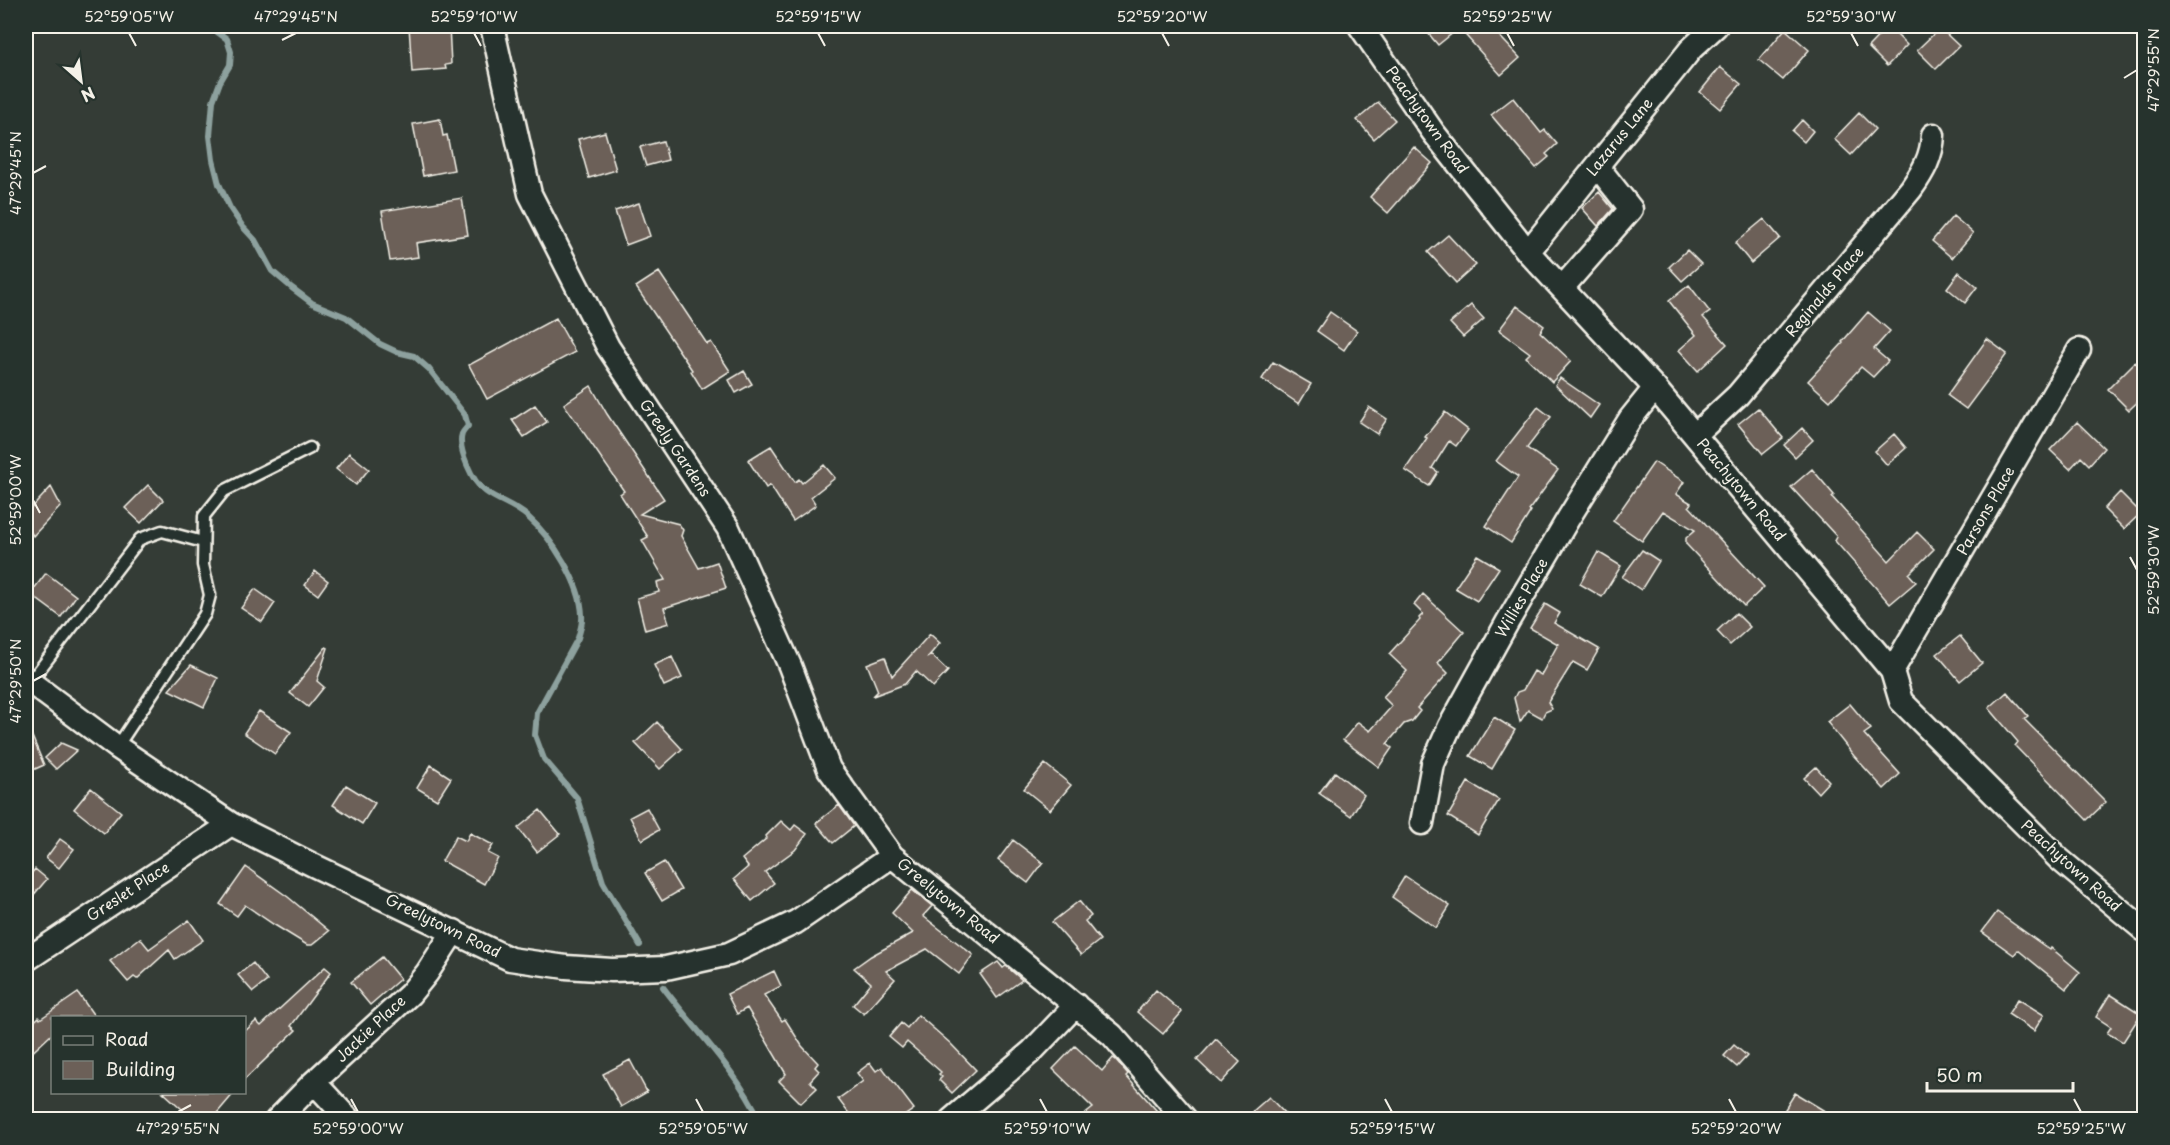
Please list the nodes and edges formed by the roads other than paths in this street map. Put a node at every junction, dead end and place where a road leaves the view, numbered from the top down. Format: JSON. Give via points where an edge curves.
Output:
{"nodes":[{"id":1,"x":492,"y":26,"type":"edge"},
{"id":2,"x":1360,"y":26,"type":"edge"},
{"id":3,"x":1716,"y":26,"type":"edge"},
{"id":4,"x":1933,"y":135,"type":"dead end"},
{"id":5,"x":1598,"y":166,"type":"junction"},
{"id":6,"x":1528,"y":252,"type":"junction"},
{"id":7,"x":1562,"y":288,"type":"junction"},
{"id":8,"x":2079,"y":350,"type":"dead end"},
{"id":9,"x":1655,"y":388,"type":"junction"},
{"id":10,"x":1695,"y":435,"type":"junction"},
{"id":11,"x":310,"y":448,"type":"dead end"},
{"id":12,"x":203,"y":542,"type":"junction"},
{"id":13,"x":1892,"y":671,"type":"junction"},
{"id":14,"x":28,"y":681,"type":"edge"},
{"id":15,"x":117,"y":747,"type":"junction"},
{"id":16,"x":1422,"y":823,"type":"dead end"},
{"id":17,"x":231,"y":824,"type":"junction"},
{"id":18,"x":892,"y":856,"type":"junction"},
{"id":19,"x":2145,"y":930,"type":"edge"},
{"id":20,"x":454,"y":931,"type":"junction"},
{"id":21,"x":26,"y":960,"type":"edge"},
{"id":22,"x":1076,"y":1005,"type":"junction"},
{"id":23,"x":314,"y":1082,"type":"junction"},
{"id":24,"x":278,"y":1119,"type":"edge"},
{"id":25,"x":349,"y":1119,"type":"edge"},
{"id":26,"x":951,"y":1119,"type":"edge"},
{"id":27,"x":1186,"y":1119,"type":"edge"}],
"edges":[{"from":1,"to":18,"type":"street","name":"Greely Gardens","via":[[530,194],[608,347],[728,528],[790,666],[829,769]]},
{"from":2,"to":6,"type":"street","name":"Peachytown Road","via":[[1433,132]]},
{"from":3,"to":5,"type":"street","name":"Lazarus Lane","via":[[1691,49]]},
{"from":4,"to":10,"type":"street","name":"Reginalds Place","via":[[1928,163],[1911,189],[1738,395]]},
{"from":5,"to":6,"type":"street","name":"Lazarus Lane"},
{"from":5,"to":7,"type":"street","via":[[1631,209]]},
{"from":6,"to":7,"type":"street","name":"Peachytown Road"},
{"from":7,"to":9,"type":"street","name":"Peachytown Road"},
{"from":8,"to":13,"type":"street","name":"Parsons Place"},
{"from":9,"to":10,"type":"street","name":"Peachytown Road"},
{"from":9,"to":16,"type":"street","name":"Willies Place","via":[[1630,419],[1568,519],[1456,716],[1433,764]]},
{"from":10,"to":13,"type":"street","name":"Peachytown Road"},
{"from":11,"to":12,"type":"lane","via":[[224,491],[204,516]]},
{"from":12,"to":14,"type":"lane","via":[[162,531],[140,538]]},
{"from":12,"to":15,"type":"lane","via":[[203,565],[210,595],[205,614]]},
{"from":13,"to":19,"type":"street","name":"Peachytown Road","via":[[1901,701],[2059,859]]},
{"from":14,"to":15,"type":"street","name":"Greelytown Road"},
{"from":15,"to":17,"type":"street","name":"Greelytown Road"},
{"from":17,"to":20,"type":"street","name":"Greelytown Road"},
{"from":17,"to":21,"type":"street","name":"Greslet Place"},
{"from":18,"to":20,"type":"street","name":"Greelytown Road","via":[[796,922],[729,954],[666,968],[612,970],[510,959]]},
{"from":18,"to":22,"type":"street","name":"Greelytown Road"},
{"from":20,"to":23,"type":"street","name":"Jackie Place","via":[[410,994]]},
{"from":22,"to":26,"type":"street","via":[[1032,1051]]},
{"from":22,"to":27,"type":"street","name":"Greelytown Road","via":[[1112,1035]]},
{"from":23,"to":24,"type":"street","name":"Jackie Place"},
{"from":23,"to":25,"type":"street"}]}
